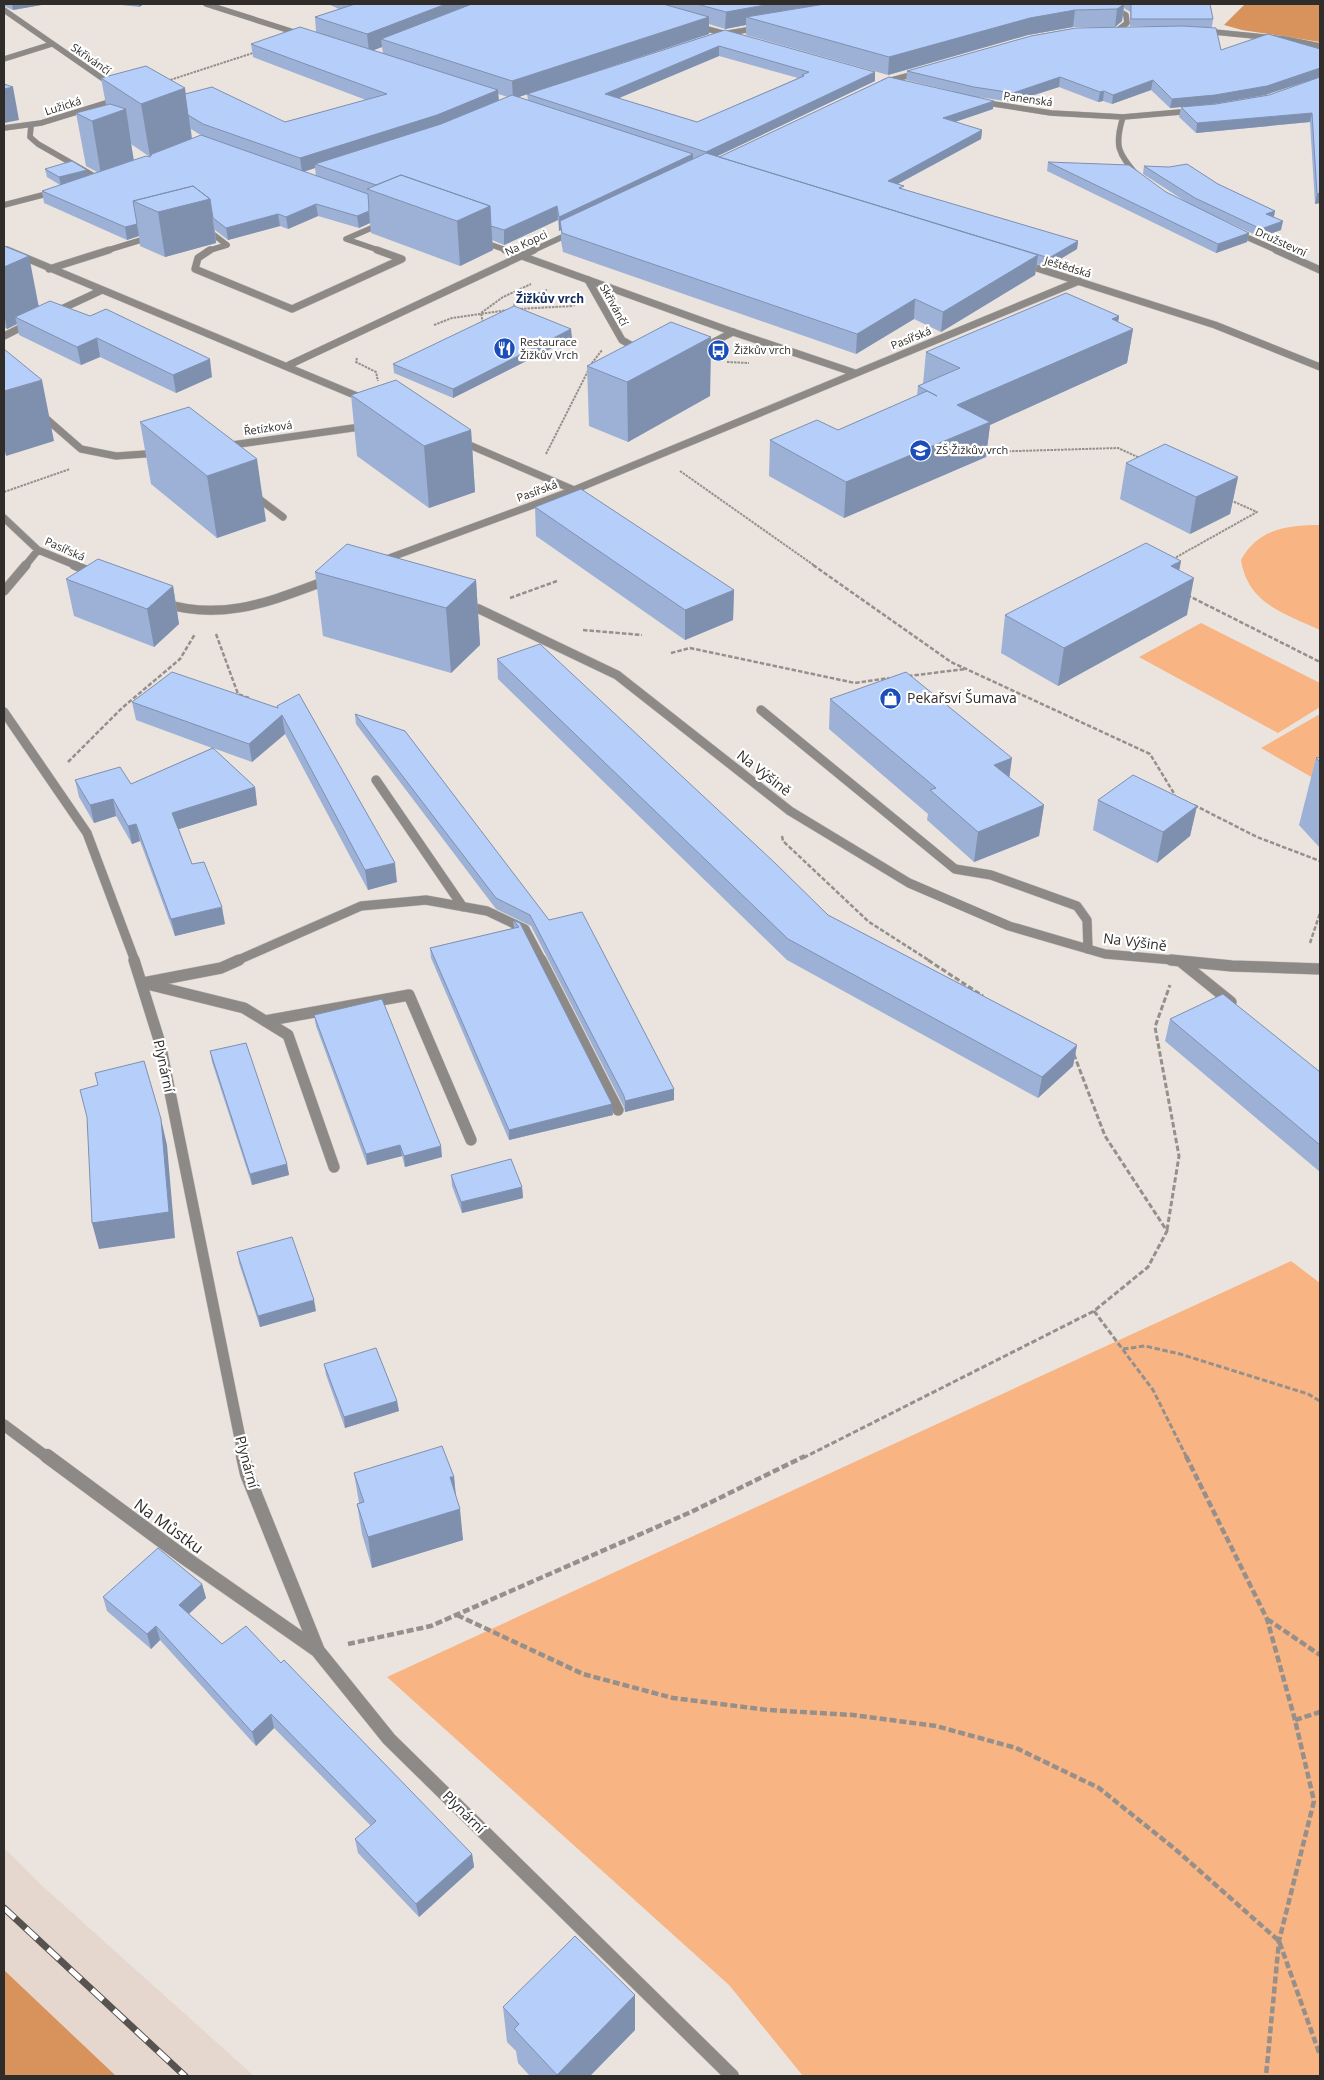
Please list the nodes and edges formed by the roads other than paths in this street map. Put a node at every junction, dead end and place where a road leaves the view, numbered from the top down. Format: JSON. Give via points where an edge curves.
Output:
{"nodes":[{"id":1,"x":206,"y":4,"type":"edge"},
{"id":2,"x":1108,"y":4,"type":"edge"},
{"id":3,"x":4,"y":10,"type":"edge"},
{"id":4,"x":687,"y":23,"type":"edge"},
{"id":5,"x":769,"y":26,"type":"edge"},
{"id":6,"x":1109,"y":30,"type":"edge"},
{"id":7,"x":1118,"y":30,"type":"junction"},
{"id":8,"x":1128,"y":30,"type":"edge"},
{"id":9,"x":1195,"y":30,"type":"edge"},
{"id":10,"x":724,"y":34,"type":"junction"},
{"id":11,"x":305,"y":36,"type":"edge"},
{"id":12,"x":714,"y":37,"type":"edge"},
{"id":13,"x":742,"y":39,"type":"edge"},
{"id":14,"x":52,"y":44,"type":"junction"},
{"id":15,"x":1320,"y":46,"type":"edge"},
{"id":16,"x":4,"y":59,"type":"edge"},
{"id":17,"x":922,"y":72,"type":"edge"},
{"id":18,"x":888,"y":80,"type":"junction"},
{"id":19,"x":879,"y":81,"type":"edge"},
{"id":20,"x":907,"y":85,"type":"edge"},
{"id":21,"x":127,"y":96,"type":"joint"},
{"id":22,"x":972,"y":101,"type":"edge"},
{"id":23,"x":1196,"y":111,"type":"edge"},
{"id":24,"x":1123,"y":117,"type":"junction"},
{"id":25,"x":31,"y":125,"type":"junction"},
{"id":26,"x":4,"y":128,"type":"edge"},
{"id":27,"x":110,"y":177,"type":"edge"},
{"id":28,"x":101,"y":180,"type":"junction"},
{"id":29,"x":92,"y":182,"type":"edge"},
{"id":30,"x":1146,"y":182,"type":"edge"},
{"id":31,"x":66,"y":189,"type":"edge"},
{"id":32,"x":4,"y":205,"type":"edge"},
{"id":33,"x":393,"y":218,"type":"edge"},
{"id":34,"x":200,"y":224,"type":"edge"},
{"id":35,"x":1226,"y":228,"type":"edge"},
{"id":36,"x":575,"y":230,"type":"edge"},
{"id":37,"x":156,"y":236,"type":"edge"},
{"id":38,"x":477,"y":240,"type":"dead end"},
{"id":39,"x":4,"y":249,"type":"edge"},
{"id":40,"x":523,"y":256,"type":"junction"},
{"id":41,"x":1012,"y":261,"type":"edge"},
{"id":42,"x":49,"y":268,"type":"junction"},
{"id":43,"x":1320,"y":270,"type":"edge"},
{"id":44,"x":588,"y":280,"type":"junction"},
{"id":45,"x":1078,"y":281,"type":"junction"},
{"id":46,"x":100,"y":291,"type":"junction"},
{"id":47,"x":47,"y":316,"type":"edge"},
{"id":48,"x":38,"y":320,"type":"edge"},
{"id":49,"x":733,"y":332,"type":"junction"},
{"id":50,"x":4,"y":336,"type":"edge"},
{"id":51,"x":651,"y":353,"type":"edge"},
{"id":52,"x":689,"y":353,"type":"dead end"},
{"id":53,"x":289,"y":366,"type":"junction"},
{"id":54,"x":1320,"y":367,"type":"edge"},
{"id":55,"x":855,"y":373,"type":"junction"},
{"id":56,"x":375,"y":404,"type":"edge"},
{"id":57,"x":39,"y":412,"type":"dead end"},
{"id":58,"x":371,"y":426,"type":"edge"},
{"id":59,"x":456,"y":439,"type":"dead end"},
{"id":60,"x":214,"y":447,"type":"edge"},
{"id":61,"x":167,"y":452,"type":"edge"},
{"id":62,"x":246,"y":489,"type":"edge"},
{"id":63,"x":574,"y":490,"type":"junction"},
{"id":64,"x":283,"y":517,"type":"dead end"},
{"id":65,"x":4,"y":518,"type":"edge"},
{"id":66,"x":38,"y":550,"type":"junction"},
{"id":67,"x":372,"y":564,"type":"edge"},
{"id":68,"x":100,"y":576,"type":"edge"},
{"id":69,"x":336,"y":578,"type":"edge"},
{"id":70,"x":4,"y":591,"type":"edge"},
{"id":71,"x":153,"y":599,"type":"edge"},
{"id":72,"x":460,"y":604,"type":"edge"},
{"id":73,"x":761,"y":710,"type":"dead end"},
{"id":74,"x":4,"y":712,"type":"edge"},
{"id":75,"x":376,"y":780,"type":"dead end"},
{"id":76,"x":463,"y":907,"type":"junction"},
{"id":77,"x":1088,"y":949,"type":"junction"},
{"id":78,"x":1179,"y":961,"type":"junction"},
{"id":79,"x":1320,"y":969,"type":"edge"},
{"id":80,"x":142,"y":983,"type":"junction"},
{"id":81,"x":1242,"y":1010,"type":"edge"},
{"id":82,"x":265,"y":1021,"type":"junction"},
{"id":83,"x":618,"y":1110,"type":"dead end"},
{"id":84,"x":471,"y":1140,"type":"dead end"},
{"id":85,"x":334,"y":1167,"type":"dead end"},
{"id":86,"x":4,"y":1424,"type":"edge"},
{"id":87,"x":318,"y":1650,"type":"junction"},
{"id":88,"x":732,"y":2076,"type":"edge"}],
"edges":[{"from":1,"to":11,"type":"street"},
{"from":2,"to":7,"type":"street","via":[[1126,15],[1128,23]]},
{"from":3,"to":14,"type":"street","name":"Skřivánčí"},
{"from":4,"to":10,"type":"street"},
{"from":5,"to":10,"type":"street"},
{"from":6,"to":7,"type":"street"},
{"from":7,"to":8,"type":"street"},
{"from":9,"to":15,"type":"street"},
{"from":10,"to":12,"type":"street"},
{"from":10,"to":13,"type":"street"},
{"from":14,"to":16,"type":"street"},
{"from":14,"to":21,"type":"street","name":"Skřivánčí"},
{"from":17,"to":18,"type":"street"},
{"from":18,"to":19,"type":"street"},
{"from":18,"to":20,"type":"street"},
{"from":21,"to":25,"type":"street","name":"Lužická"},
{"from":22,"to":24,"type":"street","name":"Panenská","via":[[1052,113]]},
{"from":23,"to":24,"type":"street","name":"Panenská"},
{"from":24,"to":30,"type":"street","via":[[1117,134],[1118,154]]},
{"from":25,"to":26,"type":"street","name":"Lužická"},
{"from":25,"to":28,"type":"street","via":[[30,137],[38,144]]},
{"from":27,"to":28,"type":"street"},
{"from":28,"to":29,"type":"street"},
{"from":31,"to":32,"type":"street"},
{"from":33,"to":34,"type":"street","via":[[346,239],[402,259],[292,309],[195,269],[200,254],[227,246]]},
{"from":35,"to":43,"type":"street","name":"Družstevní"},
{"from":36,"to":40,"type":"street","name":"Na Kopci"},
{"from":37,"to":42,"type":"street"},
{"from":38,"to":40,"type":"street","name":"Skřivánčí"},
{"from":39,"to":42,"type":"street"},
{"from":40,"to":44,"type":"street","name":"Skřivánčí"},
{"from":40,"to":53,"type":"street","name":"Na Kopci"},
{"from":41,"to":45,"type":"street","name":"Ještědská"},
{"from":42,"to":46,"type":"street"},
{"from":44,"to":49,"type":"street","name":"Skřivánčí"},
{"from":44,"to":51,"type":"street","name":"Skřivánčí","via":[[622,340]]},
{"from":45,"to":54,"type":"street","name":"Ještědská","via":[[1215,325]]},
{"from":45,"to":55,"type":"street","name":"Pasířská"},
{"from":46,"to":47,"type":"street"},
{"from":46,"to":53,"type":"street"},
{"from":48,"to":50,"type":"street"},
{"from":49,"to":52,"type":"street"},
{"from":49,"to":55,"type":"street","name":"Skřivánčí"},
{"from":53,"to":56,"type":"street"},
{"from":55,"to":63,"type":"street","name":"Pasířská"},
{"from":57,"to":61,"type":"street","via":[[81,448],[96,453],[116,456]]},
{"from":58,"to":60,"type":"street","name":"Řetízková"},
{"from":59,"to":63,"type":"street"},
{"from":62,"to":64,"type":"street"},
{"from":63,"to":67,"type":"street","name":"Pasířská"},
{"from":65,"to":66,"type":"street","name":"Pasířská"},
{"from":66,"to":68,"type":"street","name":"Pasířská"},
{"from":66,"to":70,"type":"street"},
{"from":69,"to":71,"type":"street","via":[[254,607],[208,612],[170,606]]},
{"from":72,"to":77,"type":"street","name":"Na Výšině","via":[[479,609],[618,675],[790,811],[909,883],[1009,926]]},
{"from":73,"to":77,"type":"street","via":[[955,869],[991,875],[1077,906],[1087,920]]},
{"from":74,"to":80,"type":"street","name":"Plynární","via":[[87,833]]},
{"from":75,"to":76,"type":"street"},
{"from":76,"to":80,"type":"street","via":[[426,900],[360,906],[221,968]]},
{"from":76,"to":83,"type":"street","via":[[487,911],[525,929]]},
{"from":77,"to":78,"type":"street","name":"Na Výšině","via":[[1105,954]]},
{"from":78,"to":79,"type":"street","name":"Na Výšině"},
{"from":78,"to":81,"type":"street","name":"Na Výšině"},
{"from":80,"to":82,"type":"street","via":[[244,1008]]},
{"from":80,"to":87,"type":"street","name":"Plynární","via":[[160,1043],[247,1474]]},
{"from":82,"to":84,"type":"street","via":[[409,995]]},
{"from":82,"to":85,"type":"street","via":[[288,1035]]},
{"from":86,"to":87,"type":"street","name":"Na Můstku","via":[[185,1558]]},
{"from":87,"to":88,"type":"street","name":"Plynární","via":[[389,1739]]}]}
